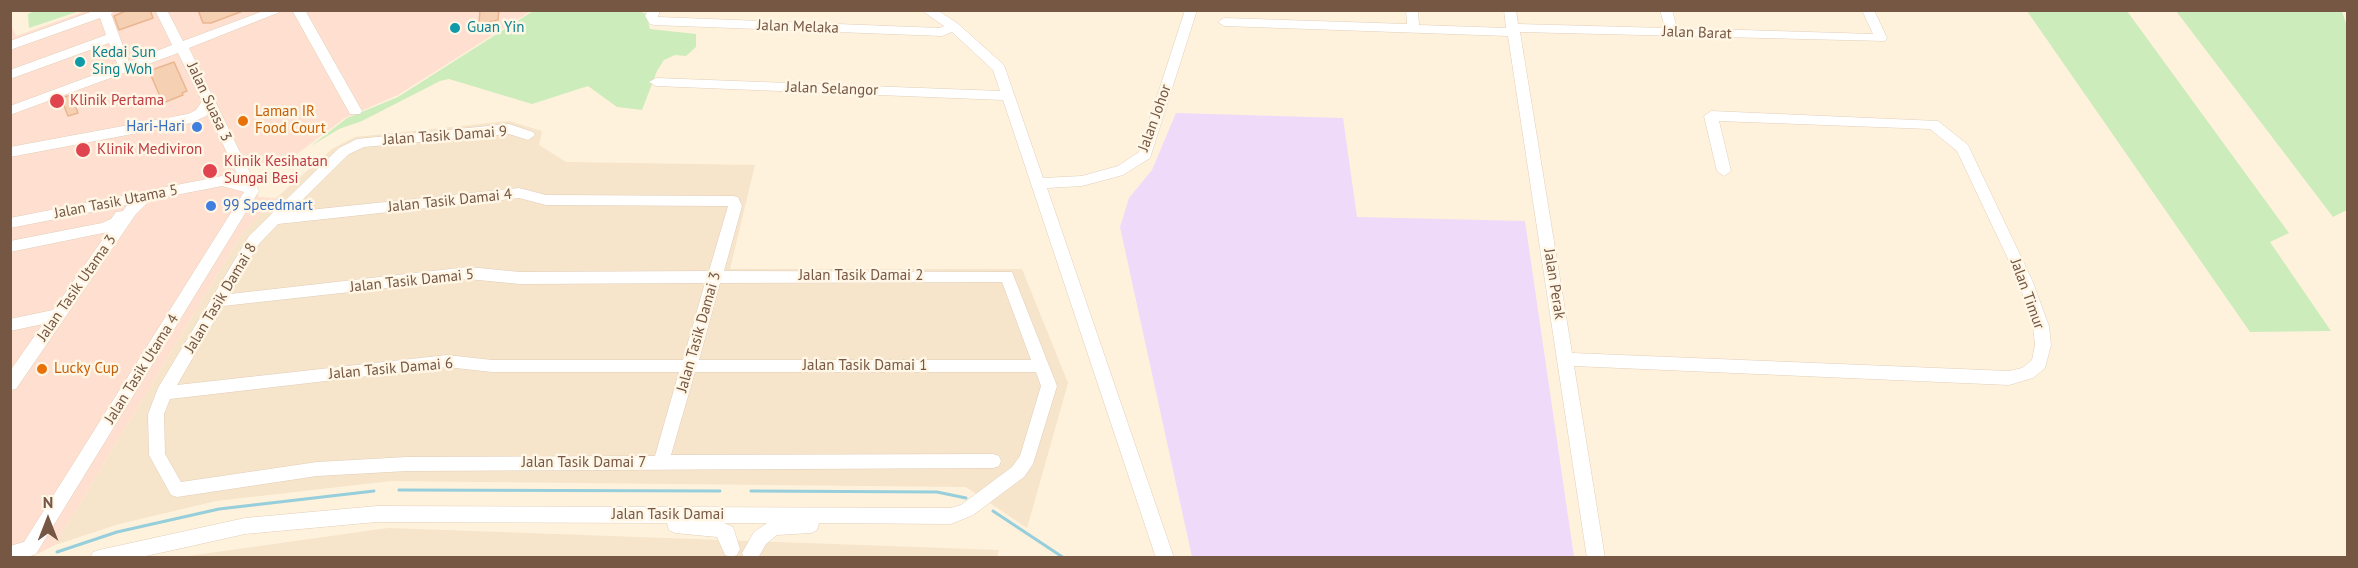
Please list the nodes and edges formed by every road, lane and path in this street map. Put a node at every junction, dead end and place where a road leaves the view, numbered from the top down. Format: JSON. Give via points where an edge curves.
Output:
{"nodes":[{"id":1,"x":161,"y":10,"type":"edge"},
{"id":2,"x":172,"y":10,"type":"edge"},
{"id":3,"x":264,"y":10,"type":"edge"},
{"id":4,"x":279,"y":10,"type":"edge"},
{"id":5,"x":298,"y":10,"type":"edge"},
{"id":6,"x":654,"y":10,"type":"edge"},
{"id":7,"x":927,"y":10,"type":"edge"},
{"id":8,"x":1191,"y":10,"type":"edge"},
{"id":9,"x":1412,"y":10,"type":"edge"},
{"id":10,"x":1510,"y":10,"type":"edge"},
{"id":11,"x":1666,"y":10,"type":"edge"},
{"id":12,"x":1868,"y":10,"type":"edge"},
{"id":13,"x":103,"y":11,"type":"edge"},
{"id":14,"x":1224,"y":22,"type":"dead end"},
{"id":15,"x":953,"y":26,"type":"junction"},
{"id":16,"x":1413,"y":27,"type":"junction"},
{"id":17,"x":1514,"y":30,"type":"junction"},
{"id":18,"x":1672,"y":32,"type":"junction"},
{"id":19,"x":113,"y":37,"type":"junction"},
{"id":20,"x":10,"y":40,"type":"edge"},
{"id":21,"x":181,"y":43,"type":"junction"},
{"id":22,"x":10,"y":46,"type":"edge"},
{"id":23,"x":123,"y":63,"type":"junction"},
{"id":24,"x":10,"y":75,"type":"edge"},
{"id":25,"x":656,"y":82,"type":"dead end"},
{"id":26,"x":1008,"y":96,"type":"junction"},
{"id":27,"x":208,"y":102,"type":"junction"},
{"id":28,"x":10,"y":105,"type":"edge"},
{"id":29,"x":10,"y":111,"type":"edge"},
{"id":30,"x":355,"y":111,"type":"dead end"},
{"id":31,"x":191,"y":118,"type":"junction"},
{"id":32,"x":220,"y":128,"type":"junction"},
{"id":33,"x":528,"y":135,"type":"dead end"},
{"id":34,"x":362,"y":142,"type":"joint"},
{"id":35,"x":10,"y":152,"type":"edge"},
{"id":36,"x":239,"y":166,"type":"junction"},
{"id":37,"x":1724,"y":171,"type":"dead end"},
{"id":38,"x":222,"y":181,"type":"junction"},
{"id":39,"x":1038,"y":183,"type":"junction"},
{"id":40,"x":251,"y":188,"type":"junction"},
{"id":41,"x":147,"y":195,"type":"junction"},
{"id":42,"x":733,"y":201,"type":"joint"},
{"id":43,"x":115,"y":202,"type":"junction"},
{"id":44,"x":274,"y":219,"type":"junction"},
{"id":45,"x":10,"y":223,"type":"edge"},
{"id":46,"x":99,"y":230,"type":"junction"},
{"id":47,"x":107,"y":244,"type":"junction"},
{"id":48,"x":10,"y":247,"type":"edge"},
{"id":49,"x":1007,"y":276,"type":"joint"},
{"id":50,"x":716,"y":277,"type":"junction"},
{"id":51,"x":218,"y":301,"type":"junction"},
{"id":52,"x":58,"y":315,"type":"junction"},
{"id":53,"x":10,"y":325,"type":"edge"},
{"id":54,"x":1566,"y":359,"type":"junction"},
{"id":55,"x":689,"y":366,"type":"junction"},
{"id":56,"x":1041,"y":366,"type":"junction"},
{"id":57,"x":10,"y":384,"type":"edge"},
{"id":58,"x":165,"y":393,"type":"junction"},
{"id":59,"x":993,"y":461,"type":"dead end"},
{"id":60,"x":661,"y":463,"type":"junction"},
{"id":61,"x":177,"y":490,"type":"joint"},
{"id":62,"x":737,"y":515,"type":"junction"},
{"id":63,"x":758,"y":515,"type":"junction"},
{"id":64,"x":651,"y":516,"type":"junction"},
{"id":65,"x":855,"y":516,"type":"junction"},
{"id":66,"x":730,"y":553,"type":"edge"},
{"id":67,"x":22,"y":554,"type":"edge"},
{"id":68,"x":750,"y":555,"type":"edge"},
{"id":69,"x":99,"y":558,"type":"edge"},
{"id":70,"x":1165,"y":558,"type":"edge"},
{"id":71,"x":1596,"y":558,"type":"edge"}],
"edges":[{"from":1,"to":21,"type":"street","name":"Jalan Suasa 3"},
{"from":2,"to":21,"type":"street","name":"Jalan Suasa 3"},
{"from":3,"to":21,"type":"street"},
{"from":4,"to":21,"type":"street"},
{"from":5,"to":30,"type":"street"},
{"from":6,"to":15,"type":"street","name":"Jalan Melaka","via":[[654,21],[942,32]]},
{"from":7,"to":15,"type":"street"},
{"from":8,"to":39,"type":"street","name":"Jalan Johor","via":[[1145,154],[1123,170],[1082,181]]},
{"from":9,"to":16,"type":"street"},
{"from":10,"to":17,"type":"street","name":"Jalan Perak"},
{"from":11,"to":18,"type":"street"},
{"from":12,"to":18,"type":"street","name":"Jalan Barat","via":[[1881,38]]},
{"from":13,"to":19,"type":"street"},
{"from":13,"to":20,"type":"street"},
{"from":13,"to":22,"type":"street"},
{"from":14,"to":16,"type":"street","name":"Jalan Barat"},
{"from":15,"to":26,"type":"street","via":[[999,68]]},
{"from":16,"to":17,"type":"street","name":"Jalan Barat"},
{"from":17,"to":18,"type":"street","name":"Jalan Barat"},
{"from":17,"to":54,"type":"street","name":"Jalan Perak"},
{"from":19,"to":23,"type":"street"},
{"from":19,"to":24,"type":"street"},
{"from":21,"to":23,"type":"street"},
{"from":21,"to":27,"type":"street","name":"Jalan Suasa 3"},
{"from":21,"to":29,"type":"street"},
{"from":23,"to":28,"type":"street"},
{"from":25,"to":26,"type":"street","name":"Jalan Selangor"},
{"from":26,"to":39,"type":"street"},
{"from":27,"to":31,"type":"street"},
{"from":27,"to":32,"type":"street","name":"Jalan Suasa 3"},
{"from":31,"to":32,"type":"street"},
{"from":31,"to":35,"type":"street"},
{"from":32,"to":36,"type":"street","name":"Jalan Suasa 3"},
{"from":33,"to":34,"type":"street","name":"Jalan Tasik Damai 9","via":[[509,129]]},
{"from":34,"to":44,"type":"street","name":"Jalan Tasik Damai 8","via":[[344,151]]},
{"from":36,"to":38,"type":"street"},
{"from":36,"to":40,"type":"street","name":"Jalan Suasa 3"},
{"from":37,"to":54,"type":"street","name":"Jalan Timur","via":[[1711,116],[1933,124],[1963,148],[2025,280],[2041,326],[2043,345],[2039,363],[2027,373],[2009,378]]},
{"from":38,"to":40,"type":"street","name":"Jalan Tasik Utama 5"},
{"from":38,"to":41,"type":"street","name":"Jalan Tasik Utama 5"},
{"from":39,"to":70,"type":"street"},
{"from":40,"to":67,"type":"street","name":"Jalan Tasik Utama 4"},
{"from":41,"to":43,"type":"street","name":"Jalan Tasik Utama 5"},
{"from":41,"to":47,"type":"street","name":"Jalan Tasik Utama 3"},
{"from":42,"to":44,"type":"street","name":"Jalan Tasik Damai 4","via":[[546,200],[519,193]]},
{"from":42,"to":50,"type":"street","name":"Jalan Tasik Damai 3","via":[[735,206]]},
{"from":43,"to":45,"type":"street","name":"Jalan Tasik Utama 5"},
{"from":43,"to":46,"type":"street","via":[[123,202],[126,208],[116,222]]},
{"from":44,"to":51,"type":"street","name":"Jalan Tasik Damai 8","via":[[254,240]]},
{"from":46,"to":47,"type":"street","via":[[108,234]]},
{"from":46,"to":48,"type":"street"},
{"from":47,"to":52,"type":"street","name":"Jalan Tasik Utama 3"},
{"from":49,"to":50,"type":"street","name":"Jalan Tasik Damai 2"},
{"from":49,"to":56,"type":"street","name":"Jalan Tasik Damai"},
{"from":50,"to":51,"type":"street","name":"Jalan Tasik Damai 5","via":[[520,278],[468,273]]},
{"from":50,"to":55,"type":"street","name":"Jalan Tasik Damai 3"},
{"from":51,"to":58,"type":"street","name":"Jalan Tasik Damai 8"},
{"from":52,"to":53,"type":"street"},
{"from":52,"to":57,"type":"street","name":"Jalan Tasik Utama 3"},
{"from":54,"to":71,"type":"street","name":"Jalan Perak"},
{"from":55,"to":56,"type":"street","name":"Jalan Tasik Damai 1"},
{"from":55,"to":58,"type":"street","name":"Jalan Tasik Damai 6","via":[[492,366],[447,361]]},
{"from":55,"to":60,"type":"street","name":"Jalan Tasik Damai 3"},
{"from":56,"to":65,"type":"street","name":"Jalan Tasik Damai","via":[[1049,386],[1027,459],[1018,472],[960,514]]},
{"from":58,"to":61,"type":"street","name":"Jalan Tasik Damai 8","via":[[156,414],[157,455]]},
{"from":59,"to":60,"type":"street","name":"Jalan Tasik Damai 7"},
{"from":60,"to":61,"type":"street","name":"Jalan Tasik Damai 7","via":[[406,464],[317,469]]},
{"from":62,"to":63,"type":"street","name":"Jalan Tasik Damai"},
{"from":62,"to":64,"type":"street","name":"Jalan Tasik Damai"},
{"from":62,"to":66,"type":"street"},
{"from":63,"to":65,"type":"street","name":"Jalan Tasik Damai"},
{"from":63,"to":68,"type":"street"},
{"from":64,"to":66,"type":"street","via":[[669,524],[720,529],[727,533]]},
{"from":64,"to":69,"type":"street","name":"Jalan Tasik Damai","via":[[378,514],[297,520],[207,533]]},
{"from":65,"to":68,"type":"street","via":[[774,528],[760,538]]}]}
